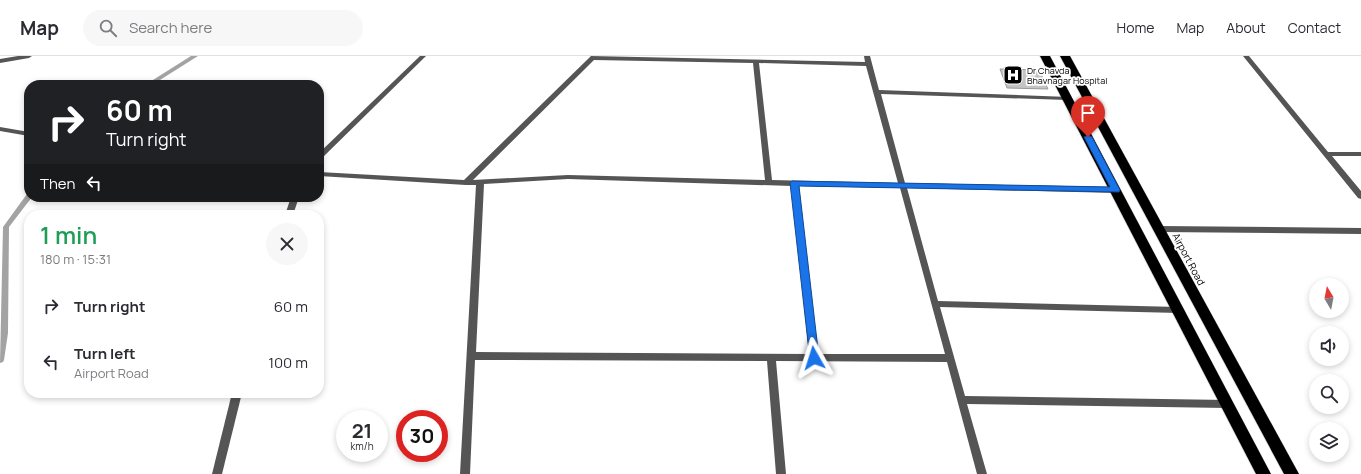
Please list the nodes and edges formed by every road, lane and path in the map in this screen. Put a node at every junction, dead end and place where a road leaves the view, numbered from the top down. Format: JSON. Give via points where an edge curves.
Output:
{"nodes":[{"id":1,"x":29,"y":56,"type":"edge"},
{"id":2,"x":423,"y":56,"type":"edge"},
{"id":3,"x":867,"y":56,"type":"edge"},
{"id":4,"x":1045,"y":56,"type":"edge"},
{"id":5,"x":1065,"y":56,"type":"edge"},
{"id":6,"x":1246,"y":56,"type":"edge"},
{"id":7,"x":593,"y":57,"type":"edge"},
{"id":8,"x":727,"y":58,"type":"edge"},
{"id":9,"x":798,"y":59,"type":"edge"},
{"id":10,"x":0,"y":61,"type":"edge"},
{"id":11,"x":756,"y":61,"type":"junction"},
{"id":12,"x":869,"y":64,"type":"junction"},
{"id":13,"x":876,"y":92,"type":"junction"},
{"id":14,"x":1067,"y":98,"type":"junction"},
{"id":15,"x":0,"y":129,"type":"edge"},
{"id":16,"x":24,"y":133,"type":"edge"},
{"id":17,"x":324,"y":152,"type":"edge"},
{"id":18,"x":1326,"y":154,"type":"junction"},
{"id":19,"x":1361,"y":154,"type":"edge"},
{"id":20,"x":324,"y":174,"type":"edge"},
{"id":21,"x":480,"y":182,"type":"junction"},
{"id":22,"x":768,"y":182,"type":"junction"},
{"id":23,"x":466,"y":183,"type":"junction"},
{"id":24,"x":795,"y":183,"type":"junction"},
{"id":25,"x":902,"y":185,"type":"junction"},
{"id":26,"x":1116,"y":190,"type":"junction"},
{"id":27,"x":1361,"y":196,"type":"edge"},
{"id":28,"x":1159,"y":228,"type":"junction"},
{"id":29,"x":1361,"y":231,"type":"edge"},
{"id":30,"x":935,"y":304,"type":"junction"},
{"id":31,"x":1178,"y":310,"type":"junction"},
{"id":32,"x":471,"y":356,"type":"junction"},
{"id":33,"x":771,"y":357,"type":"junction"},
{"id":34,"x":814,"y":358,"type":"junction"},
{"id":35,"x":950,"y":358,"type":"junction"},
{"id":36,"x":236,"y":398,"type":"edge"},
{"id":37,"x":962,"y":400,"type":"junction"},
{"id":38,"x":1227,"y":404,"type":"junction"},
{"id":39,"x":217,"y":474,"type":"edge"},
{"id":40,"x":466,"y":474,"type":"edge"},
{"id":41,"x":781,"y":474,"type":"edge"},
{"id":42,"x":982,"y":474,"type":"edge"},
{"id":43,"x":1264,"y":474,"type":"edge"},
{"id":44,"x":1292,"y":474,"type":"edge"}],
"edges":[{"from":1,"to":10,"type":"street"},
{"from":2,"to":17,"type":"street"},
{"from":3,"to":12,"type":"street"},
{"from":4,"to":14,"type":"highway"},
{"from":5,"to":28,"type":"highway","name":"Airport Road"},
{"from":6,"to":18,"type":"street"},
{"from":7,"to":8,"type":"street"},
{"from":7,"to":23,"type":"street"},
{"from":8,"to":11,"type":"street"},
{"from":9,"to":11,"type":"street"},
{"from":9,"to":12,"type":"street"},
{"from":11,"to":22,"type":"street"},
{"from":12,"to":13,"type":"street"},
{"from":13,"to":14,"type":"street"},
{"from":13,"to":25,"type":"street"},
{"from":14,"to":26,"type":"highway"},
{"from":15,"to":16,"type":"street"},
{"from":18,"to":19,"type":"street"},
{"from":18,"to":27,"type":"street"},
{"from":20,"to":23,"type":"street"},
{"from":21,"to":22,"type":"street","via":[[568,177]]},
{"from":21,"to":23,"type":"street"},
{"from":21,"to":32,"type":"street"},
{"from":22,"to":24,"type":"street"},
{"from":24,"to":25,"type":"street"},
{"from":24,"to":34,"type":"street"},
{"from":25,"to":26,"type":"street"},
{"from":25,"to":30,"type":"street"},
{"from":26,"to":31,"type":"highway"},
{"from":28,"to":29,"type":"street"},
{"from":28,"to":44,"type":"highway","name":"Airport Road"},
{"from":30,"to":31,"type":"street"},
{"from":30,"to":35,"type":"street"},
{"from":31,"to":38,"type":"highway"},
{"from":32,"to":33,"type":"street"},
{"from":32,"to":40,"type":"street"},
{"from":33,"to":34,"type":"street"},
{"from":33,"to":41,"type":"street"},
{"from":34,"to":35,"type":"street"},
{"from":35,"to":37,"type":"street"},
{"from":36,"to":39,"type":"street"},
{"from":37,"to":38,"type":"street"},
{"from":37,"to":42,"type":"street"},
{"from":38,"to":43,"type":"highway"}]}
